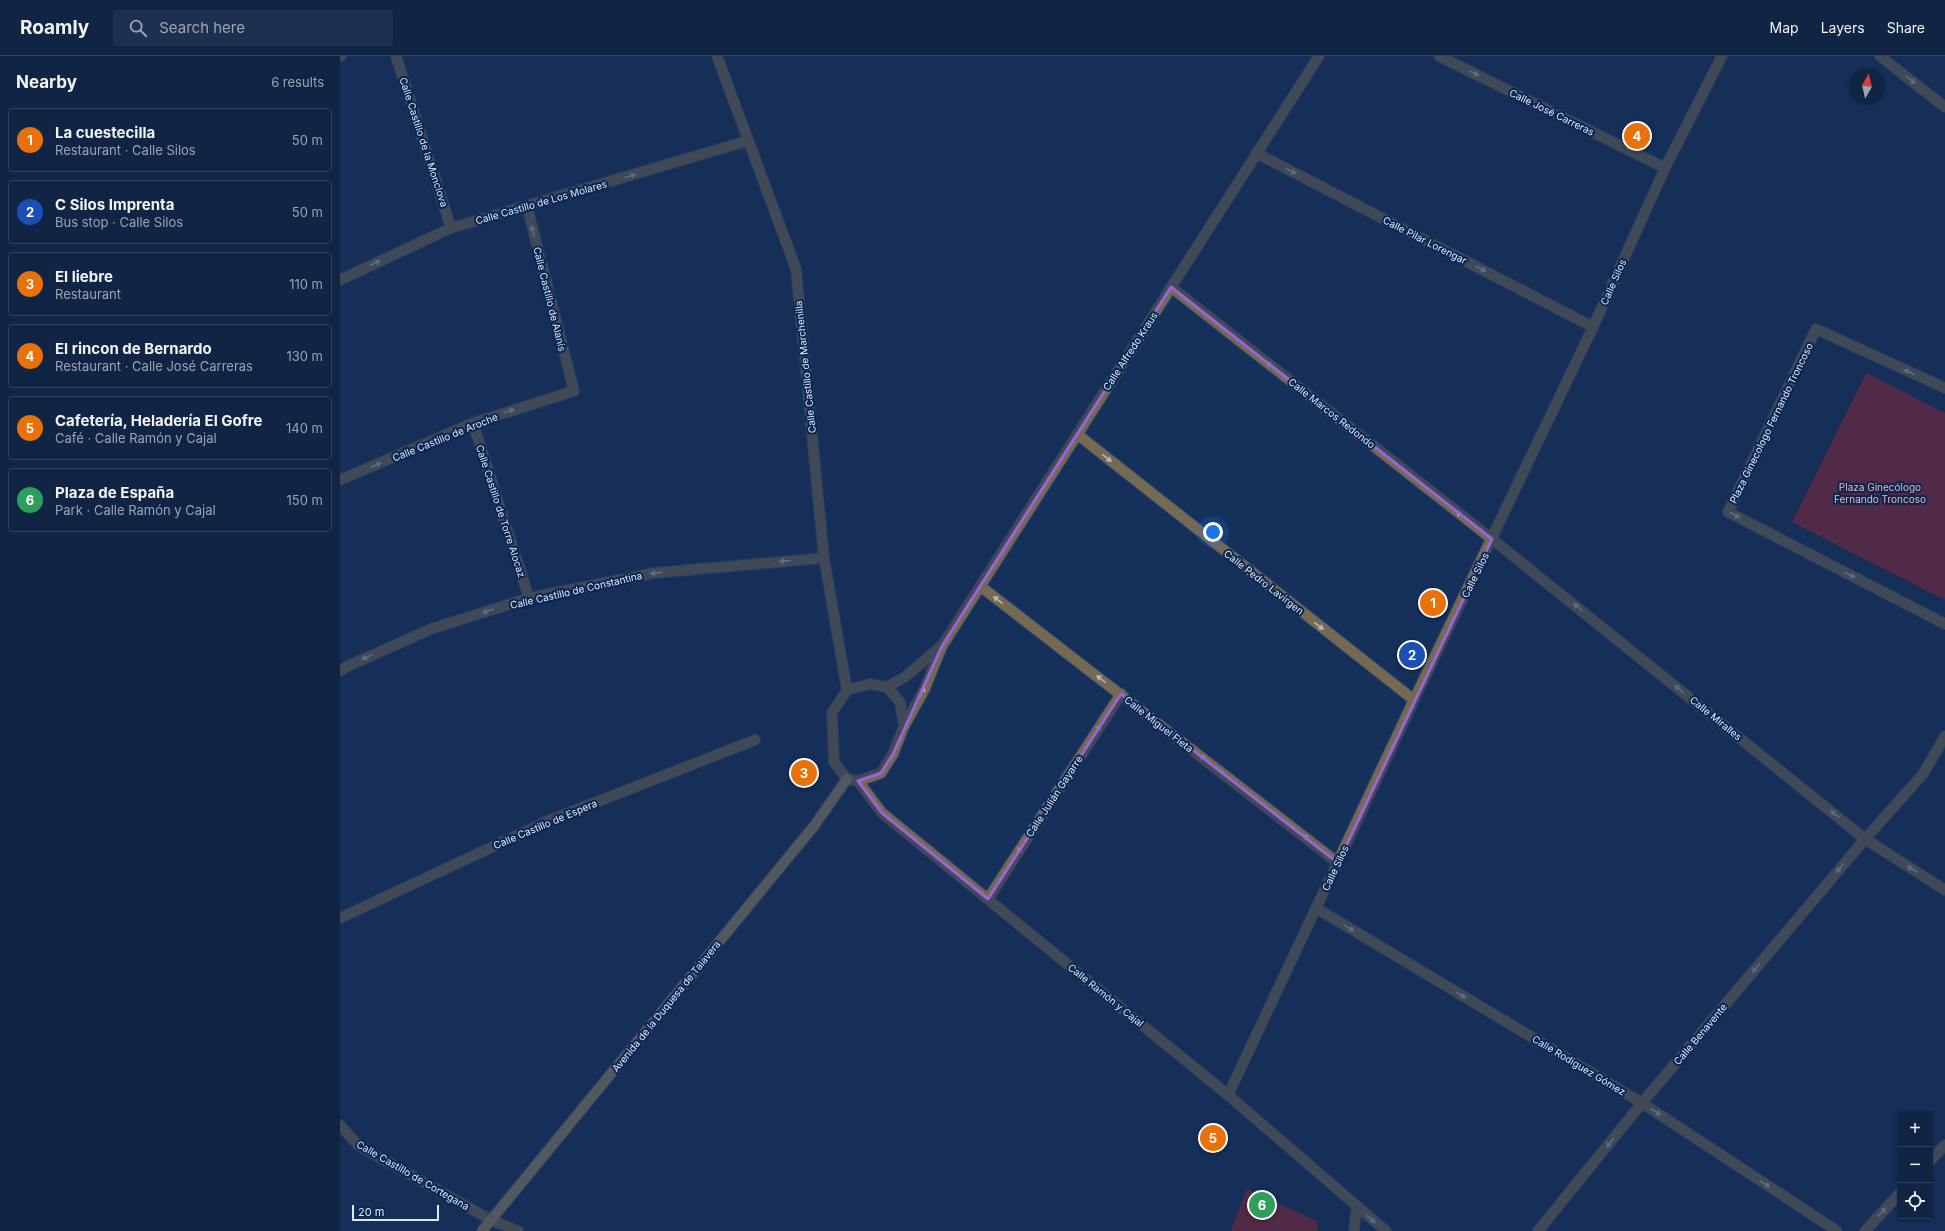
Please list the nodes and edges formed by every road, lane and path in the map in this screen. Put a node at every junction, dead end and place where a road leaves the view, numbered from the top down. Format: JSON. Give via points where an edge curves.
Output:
{"nodes":[{"id":1,"x":396,"y":56,"type":"edge"},
{"id":2,"x":717,"y":56,"type":"edge"},
{"id":3,"x":1319,"y":56,"type":"edge"},
{"id":4,"x":1439,"y":56,"type":"edge"},
{"id":5,"x":1722,"y":56,"type":"edge"},
{"id":6,"x":1880,"y":56,"type":"edge"},
{"id":7,"x":1945,"y":107,"type":"edge"},
{"id":8,"x":747,"y":141,"type":"junction"},
{"id":9,"x":1256,"y":153,"type":"junction"},
{"id":10,"x":1665,"y":168,"type":"junction"},
{"id":11,"x":526,"y":206,"type":"junction"},
{"id":12,"x":452,"y":228,"type":"junction"},
{"id":13,"x":340,"y":280,"type":"edge"},
{"id":14,"x":1171,"y":287,"type":"junction"},
{"id":15,"x":1593,"y":327,"type":"junction"},
{"id":16,"x":1945,"y":388,"type":"edge"},
{"id":17,"x":574,"y":391,"type":"joint"},
{"id":18,"x":473,"y":423,"type":"junction"},
{"id":19,"x":1077,"y":434,"type":"junction"},
{"id":20,"x":340,"y":480,"type":"edge"},
{"id":21,"x":1492,"y":539,"type":"junction"},
{"id":22,"x":824,"y":558,"type":"junction"},
{"id":23,"x":980,"y":586,"type":"junction"},
{"id":24,"x":529,"y":598,"type":"junction"},
{"id":25,"x":1945,"y":624,"type":"edge"},
{"id":26,"x":942,"y":646,"type":"junction"},
{"id":27,"x":340,"y":671,"type":"edge"},
{"id":28,"x":887,"y":687,"type":"junction"},
{"id":29,"x":847,"y":690,"type":"junction"},
{"id":30,"x":1121,"y":694,"type":"junction"},
{"id":31,"x":1414,"y":700,"type":"junction"},
{"id":32,"x":904,"y":726,"type":"junction"},
{"id":33,"x":1945,"y":736,"type":"edge"},
{"id":34,"x":755,"y":740,"type":"dead end"},
{"id":35,"x":847,"y":779,"type":"junction"},
{"id":36,"x":858,"y":781,"type":"junction"},
{"id":37,"x":1865,"y":839,"type":"junction"},
{"id":38,"x":1338,"y":862,"type":"junction"},
{"id":39,"x":1945,"y":890,"type":"edge"},
{"id":40,"x":988,"y":899,"type":"junction"},
{"id":41,"x":1316,"y":908,"type":"junction"},
{"id":42,"x":340,"y":918,"type":"edge"},
{"id":43,"x":1228,"y":1095,"type":"junction"},
{"id":44,"x":1642,"y":1103,"type":"junction"},
{"id":45,"x":340,"y":1125,"type":"edge"},
{"id":46,"x":1945,"y":1145,"type":"edge"},
{"id":47,"x":1933,"y":1158,"type":"edge"},
{"id":48,"x":1897,"y":1196,"type":"edge"},
{"id":49,"x":1357,"y":1206,"type":"junction"},
{"id":50,"x":490,"y":1220,"type":"junction"},
{"id":51,"x":482,"y":1231,"type":"edge"},
{"id":52,"x":518,"y":1231,"type":"edge"},
{"id":53,"x":1354,"y":1231,"type":"edge"},
{"id":54,"x":1386,"y":1231,"type":"edge"},
{"id":55,"x":1538,"y":1231,"type":"edge"},
{"id":56,"x":1837,"y":1231,"type":"edge"},
{"id":57,"x":1865,"y":1231,"type":"edge"}],
"edges":[{"from":1,"to":12,"type":"street","name":"Calle Castillo de la Monclova"},
{"from":2,"to":8,"type":"street","name":"Calle Castillo de Marchenilla"},
{"from":3,"to":9,"type":"street","name":"Calle Alfredo Kraus"},
{"from":4,"to":10,"type":"street","name":"Calle José Carreras","one_way":true},
{"from":5,"to":10,"type":"street","name":"Calle Silos"},
{"from":6,"to":7,"type":"street","one_way":true},
{"from":11,"to":8,"type":"street","name":"Calle Castillo de Los Molares","one_way":true},
{"from":8,"to":22,"type":"street","name":"Calle Castillo de Marchenilla","via":[[796,269]]},
{"from":9,"to":14,"type":"street","name":"Calle Alfredo Kraus"},
{"from":9,"to":15,"type":"street","name":"Calle Pilar Lorengar","one_way":true},
{"from":10,"to":15,"type":"street","name":"Calle Silos"},
{"from":11,"to":12,"type":"street","name":"Calle Castillo de Los Molares"},
{"from":17,"to":11,"type":"street","name":"Calle Castillo de Alanís","one_way":true},
{"from":13,"to":12,"type":"street","name":"Calle Castillo de Los Molares","one_way":true},
{"from":14,"to":19,"type":"street","name":"Calle Alfredo Kraus"},
{"from":21,"to":14,"type":"street","name":"Calle Marcos Redondo","one_way":true},
{"from":15,"to":21,"type":"street","name":"Calle Silos"},
{"from":16,"to":25,"type":"street","name":"Plaza Ginecologo Fernando Troncoso","one_way":true,"via":[[1816,329],[1728,512]]},
{"from":18,"to":17,"type":"street","name":"Calle Castillo de Aroche","one_way":true},
{"from":20,"to":18,"type":"street","name":"Calle Castillo de Aroche","one_way":true},
{"from":18,"to":24,"type":"street","name":"Calle Castillo de Torre Alocaz"},
{"from":19,"to":23,"type":"street","name":"Calle Alfredo Kraus"},
{"from":19,"to":31,"type":"street","name":"Calle Pedro Lavirgen","one_way":true},
{"from":21,"to":31,"type":"street","name":"Calle Silos"},
{"from":37,"to":21,"type":"street","name":"Calle Miralles","one_way":true},
{"from":22,"to":24,"type":"street","name":"Calle Castillo de Constantina","one_way":true,"via":[[654,573]]},
{"from":22,"to":29,"type":"street","name":"Calle Castillo de Marchenilla"},
{"from":23,"to":26,"type":"street","name":"Calle Alfredo Kraus"},
{"from":30,"to":23,"type":"street","name":"Calle Miguel Fleta","one_way":true},
{"from":24,"to":27,"type":"street","name":"Calle Castillo de Constantina","one_way":true,"via":[[431,629]]},
{"from":26,"to":28,"type":"street","via":[[904,677]]},
{"from":32,"to":26,"type":"street","one_way":true,"via":[[924,690]]},
{"from":28,"to":29,"type":"street","via":[[870,684]]},
{"from":28,"to":32,"type":"street","via":[[900,702]]},
{"from":29,"to":35,"type":"street","via":[[832,714],[834,762]]},
{"from":38,"to":30,"type":"street","name":"Calle Miguel Fleta","one_way":true},
{"from":30,"to":40,"type":"street","name":"Calle Julián Gayarre","one_way":true},
{"from":31,"to":38,"type":"street","name":"Calle Silos"},
{"from":32,"to":36,"type":"street","via":[[893,754],[881,773]]},
{"from":33,"to":37,"type":"street","name":"Calle Benavente","via":[[1922,774]]},
{"from":34,"to":42,"type":"street","name":"Calle Castillo de Espera","via":[[548,821]]},
{"from":35,"to":36,"type":"street"},
{"from":35,"to":50,"type":"street","name":"Avenida de la Duquesa de Talavera","via":[[814,826]]},
{"from":36,"to":40,"type":"street","name":"Calle Ramón y Cajal","via":[[882,813]]},
{"from":39,"to":37,"type":"street","name":"Calle Miralles","one_way":true},
{"from":37,"to":44,"type":"street","name":"Calle Benavente","one_way":true},
{"from":38,"to":41,"type":"street","name":"Calle Silos"},
{"from":40,"to":43,"type":"street","name":"Calle Ramón y Cajal"},
{"from":41,"to":43,"type":"street","name":"Calle Silos"},
{"from":41,"to":44,"type":"street","name":"Calle Rodiguez Gómez","one_way":true},
{"from":43,"to":49,"type":"street","name":"Calle Ramón y Cajal"},
{"from":44,"to":55,"type":"street","name":"Calle Benavente","one_way":true},
{"from":44,"to":56,"type":"street","name":"Calle Rodiguez Gómez","one_way":true},
{"from":45,"to":50,"type":"street","name":"Calle Castillo de Cortegana","via":[[359,1146]]},
{"from":46,"to":47,"type":"street"},
{"from":57,"to":48,"type":"street","one_way":true},
{"from":49,"to":53,"type":"street"},
{"from":49,"to":54,"type":"street","name":"Calle Ramón y Cajal","one_way":true},
{"from":50,"to":51,"type":"street","name":"Avenida de la Duquesa de Talavera"},
{"from":50,"to":52,"type":"street","name":"Calle Castillo de Cortegana"}]}
